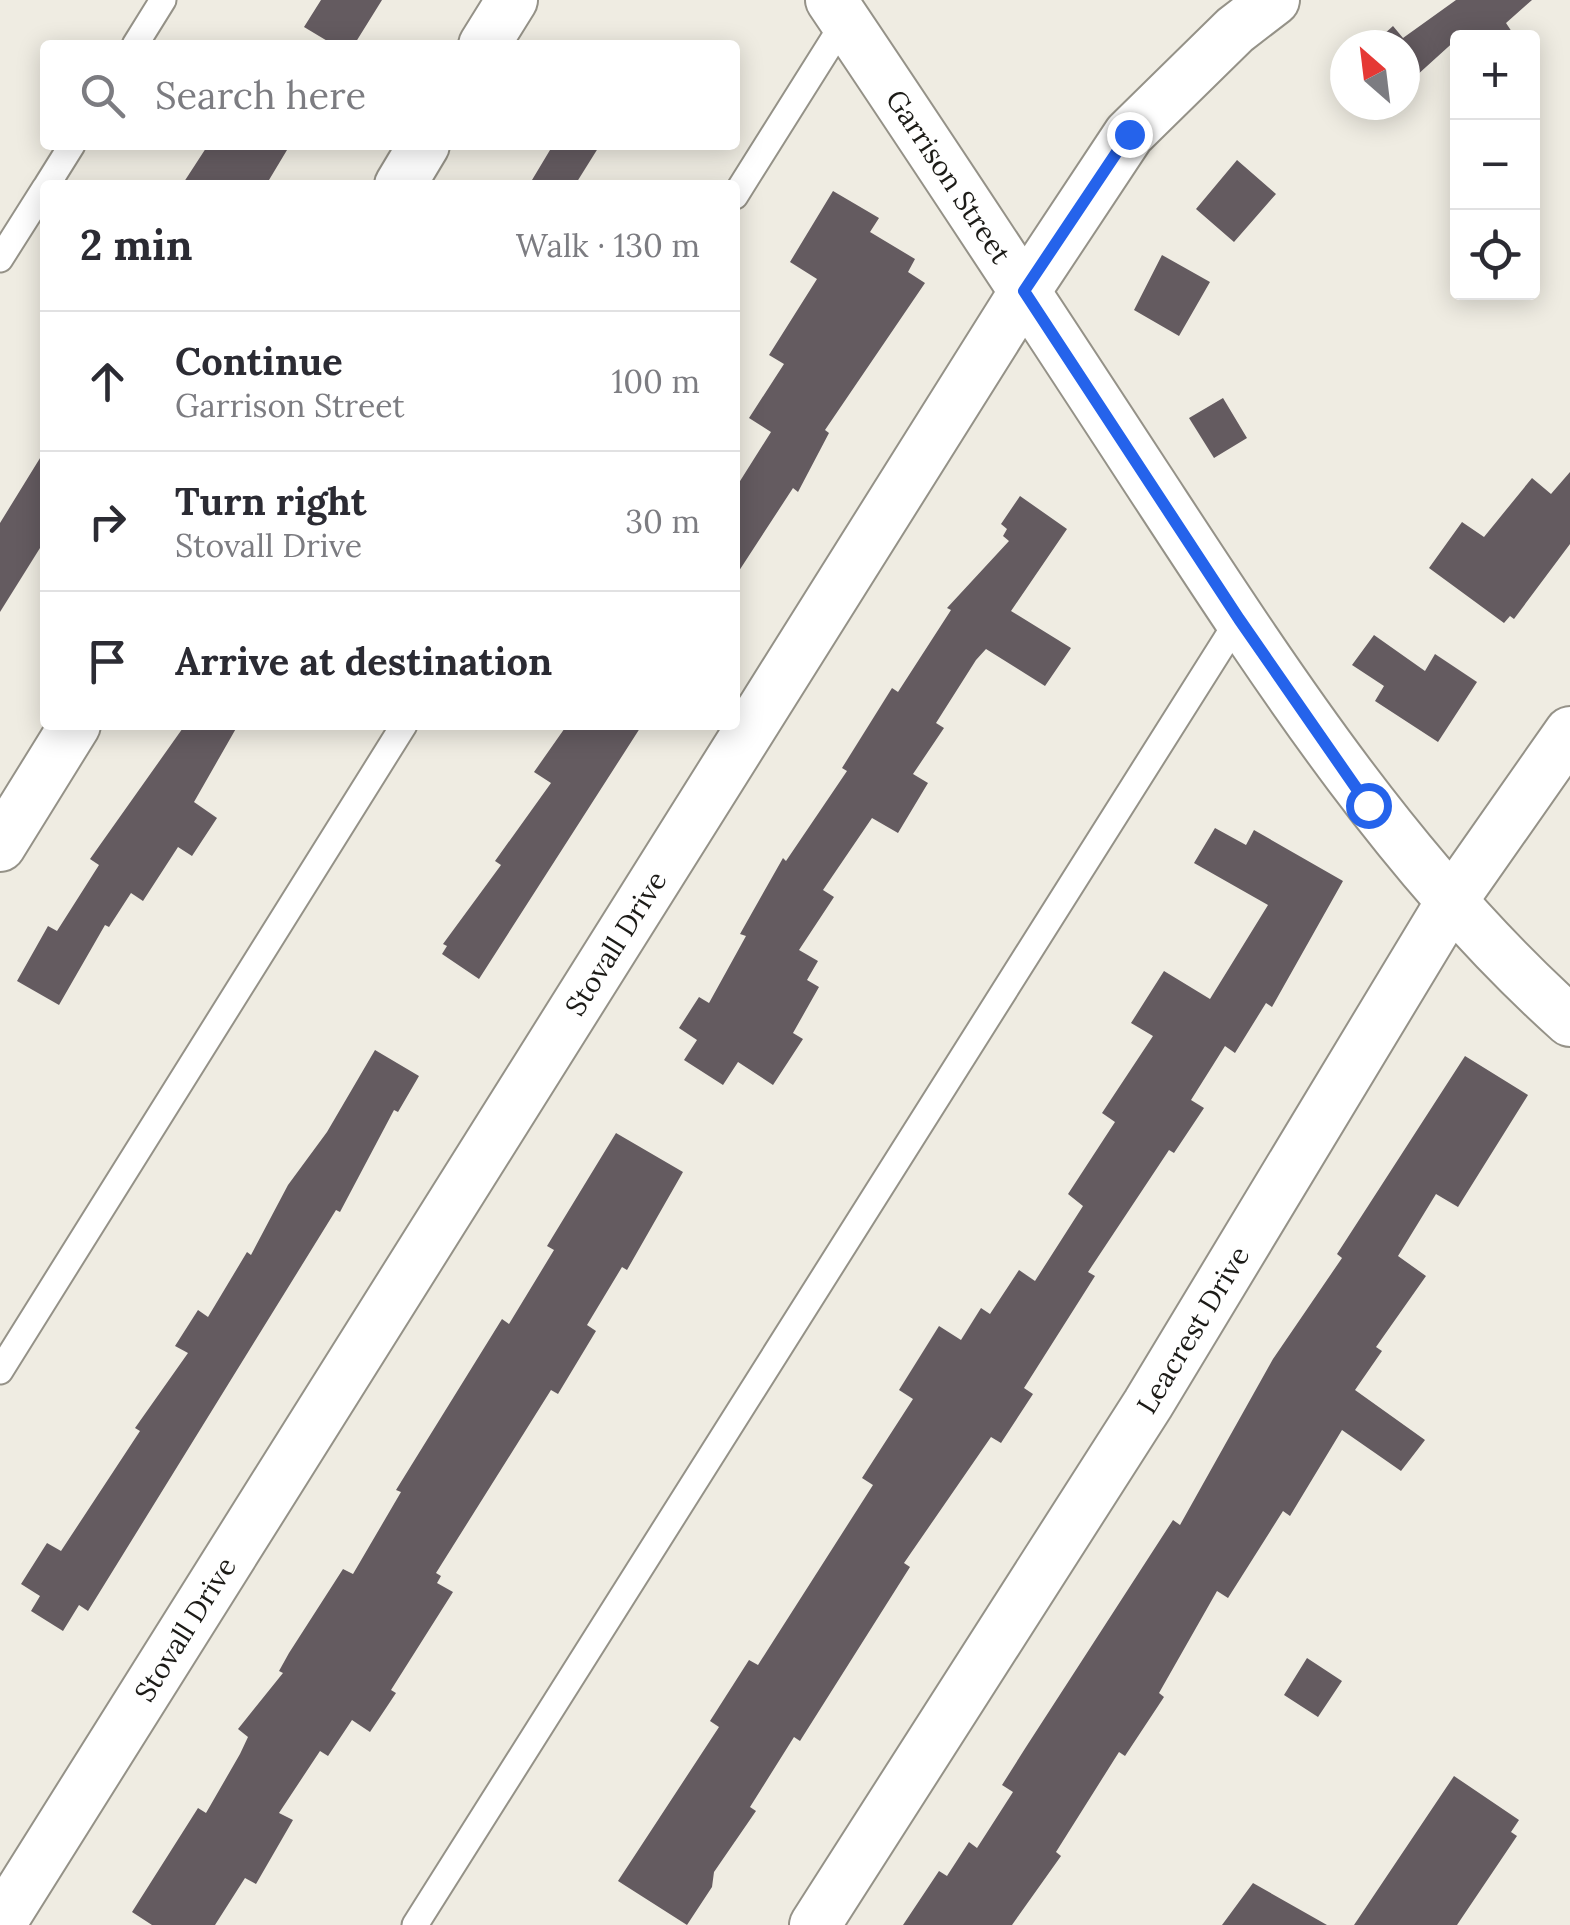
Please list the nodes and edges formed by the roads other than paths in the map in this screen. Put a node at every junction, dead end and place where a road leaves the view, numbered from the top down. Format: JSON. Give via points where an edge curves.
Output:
{"nodes":[{"id":1,"x":163,"y":0,"type":"edge"},
{"id":2,"x":512,"y":0,"type":"edge"},
{"id":3,"x":1274,"y":0,"type":"edge"},
{"id":4,"x":838,"y":10,"type":"edge"},
{"id":5,"x":138,"y":40,"type":"edge"},
{"id":6,"x":487,"y":40,"type":"edge"},
{"id":7,"x":69,"y":150,"type":"edge"},
{"id":8,"x":421,"y":150,"type":"edge"},
{"id":9,"x":50,"y":180,"type":"edge"},
{"id":10,"x":403,"y":180,"type":"edge"},
{"id":11,"x":740,"y":187,"type":"edge"},
{"id":12,"x":40,"y":196,"type":"edge"},
{"id":13,"x":0,"y":259,"type":"edge"},
{"id":14,"x":1024,"y":291,"type":"junction"},
{"id":15,"x":1239,"y":619,"type":"junction"},
{"id":16,"x":73,"y":730,"type":"edge"},
{"id":17,"x":401,"y":730,"type":"edge"},
{"id":18,"x":1570,"y":732,"type":"edge"},
{"id":19,"x":0,"y":846,"type":"edge"},
{"id":20,"x":1453,"y":899,"type":"junction"},
{"id":21,"x":1570,"y":1020,"type":"edge"},
{"id":22,"x":0,"y":1371,"type":"edge"},
{"id":23,"x":0,"y":1924,"type":"edge"},
{"id":24,"x":415,"y":1925,"type":"edge"},
{"id":25,"x":815,"y":1925,"type":"edge"}],
"edges":[{"from":1,"to":5,"type":"lane"},
{"from":2,"to":6,"type":"street"},
{"from":3,"to":14,"type":"street","name":"Stovall Drive","via":[[1129,134]]},
{"from":4,"to":11,"type":"lane"},
{"from":4,"to":14,"type":"street","name":"Garrison Street"},
{"from":7,"to":9,"type":"lane"},
{"from":8,"to":10,"type":"street"},
{"from":12,"to":13,"type":"lane"},
{"from":14,"to":15,"type":"street","name":"Garrison Street"},
{"from":14,"to":23,"type":"street","name":"Stovall Drive"},
{"from":15,"to":20,"type":"street","name":"Garrison Street","via":[[1368,805]]},
{"from":15,"to":24,"type":"lane"},
{"from":16,"to":19,"type":"street"},
{"from":17,"to":22,"type":"lane"},
{"from":18,"to":20,"type":"street","name":"Leacrest Drive"},
{"from":20,"to":21,"type":"street","name":"Garrison Street","via":[[1524,980]]},
{"from":20,"to":25,"type":"street","name":"Leacrest Drive","via":[[1148,1404]]}]}
